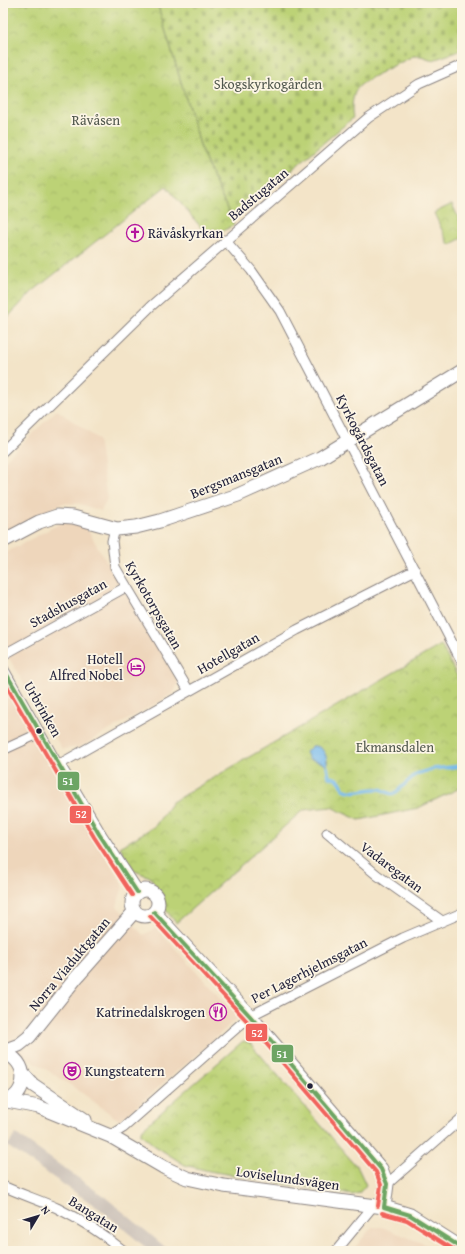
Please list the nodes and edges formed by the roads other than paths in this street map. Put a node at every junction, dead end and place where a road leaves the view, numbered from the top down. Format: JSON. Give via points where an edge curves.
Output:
{"nodes":[{"id":1,"x":462,"y":65,"type":"edge"},
{"id":2,"x":225,"y":240,"type":"junction"},
{"id":3,"x":462,"y":371,"type":"edge"},
{"id":4,"x":348,"y":441,"type":"junction"},
{"id":5,"x":3,"y":451,"type":"edge"},
{"id":6,"x":115,"y":528,"type":"junction"},
{"id":7,"x":3,"y":541,"type":"edge"},
{"id":8,"x":415,"y":570,"type":"junction"},
{"id":9,"x":126,"y":587,"type":"junction"},
{"id":10,"x":3,"y":655,"type":"edge"},
{"id":11,"x":462,"y":662,"type":"edge"},
{"id":12,"x":3,"y":668,"type":"edge"},
{"id":13,"x":190,"y":691,"type":"junction"},
{"id":14,"x":40,"y":733,"type":"junction"},
{"id":15,"x":3,"y":750,"type":"edge"},
{"id":16,"x":58,"y":764,"type":"junction"},
{"id":17,"x":326,"y":833,"type":"dead end"},
{"id":18,"x":137,"y":892,"type":"junction"},
{"id":19,"x":134,"y":912,"type":"junction"},
{"id":20,"x":154,"y":912,"type":"junction"},
{"id":21,"x":462,"y":913,"type":"edge"},
{"id":22,"x":442,"y":921,"type":"junction"},
{"id":23,"x":250,"y":1016,"type":"junction"},
{"id":24,"x":29,"y":1037,"type":"junction"},
{"id":25,"x":3,"y":1052,"type":"edge"},
{"id":26,"x":23,"y":1072,"type":"junction"},
{"id":27,"x":5,"y":1101,"type":"edge"},
{"id":28,"x":462,"y":1118,"type":"edge"},
{"id":29,"x":110,"y":1136,"type":"junction"},
{"id":30,"x":387,"y":1184,"type":"junction"},
{"id":31,"x":3,"y":1186,"type":"edge"},
{"id":32,"x":379,"y":1206,"type":"junction"},
{"id":33,"x":462,"y":1248,"type":"edge"},
{"id":34,"x":124,"y":1251,"type":"edge"},
{"id":35,"x":336,"y":1251,"type":"edge"}],
"edges":[{"from":1,"to":2,"type":"street","name":"Badstugatan","via":[[420,84],[368,118]]},
{"from":2,"to":4,"type":"street","name":"Kyrkogårdsgatan","via":[[251,270],[280,311]]},
{"from":2,"to":5,"type":"street","name":"Badstugatan","via":[[151,306]]},
{"from":3,"to":4,"type":"street","name":"Bergsmansgatan"},
{"from":4,"to":6,"type":"street","name":"Bergsmansgatan","via":[[320,458],[238,495],[160,521],[136,527]]},
{"from":4,"to":8,"type":"street","name":"Kyrkogårdsgatan"},
{"from":6,"to":7,"type":"street","name":"Bergsmansgatan","via":[[58,516]]},
{"from":6,"to":9,"type":"street","name":"Kyrkotorpsgatan","via":[[112,541],[113,558]]},
{"from":8,"to":11,"type":"street","name":"Kyrkogårdsgatan"},
{"from":8,"to":13,"type":"street","name":"Hotellgatan","via":[[297,630]]},
{"from":9,"to":10,"type":"street","name":"Stadshusgatan"},
{"from":9,"to":13,"type":"street","name":"Kyrkotorpsgatan"},
{"from":12,"to":14,"type":"street","name":"Urbrinken"},
{"from":13,"to":16,"type":"street","name":"Hotellgatan"},
{"from":14,"to":15,"type":"street"},
{"from":14,"to":16,"type":"street","name":"Urbrinken"},
{"from":16,"to":18,"type":"street"},
{"from":17,"to":22,"type":"street","name":"Vadaregatan"},
{"from":18,"to":19,"type":"street","via":[[133,895],[131,904]]},
{"from":18,"to":20,"type":"street","via":[[145,889],[153,892],[158,904]]},
{"from":19,"to":20,"type":"street","via":[[142,916]]},
{"from":19,"to":24,"type":"street","name":"Norra Viaduktgatan"},
{"from":20,"to":23,"type":"street"},
{"from":21,"to":22,"type":"street","name":"Per Lagerhjelmsgatan"},
{"from":22,"to":23,"type":"street","name":"Per Lagerhjelmsgatan","via":[[403,938]]},
{"from":23,"to":29,"type":"street","name":"Per Lagerhjelmsgatan","via":[[123,1128]]},
{"from":23,"to":30,"type":"street","via":[[381,1169]]},
{"from":24,"to":25,"type":"street","name":"Norra Viaduktgatan"},
{"from":24,"to":26,"type":"street","name":"Norra Viaduktgatan"},
{"from":25,"to":26,"type":"street","name":"Loviselundsvägen","via":[[18,1061]]},
{"from":26,"to":27,"type":"street","name":"Norra Viaduktgatan","via":[[20,1091]]},
{"from":26,"to":29,"type":"street","name":"Loviselundsvägen","via":[[33,1085]]},
{"from":27,"to":29,"type":"street","name":"Loviselundsvägen","via":[[36,1106]]},
{"from":28,"to":30,"type":"street"},
{"from":29,"to":32,"type":"street","name":"Loviselundsvägen","via":[[165,1168],[205,1183]]},
{"from":30,"to":32,"type":"street"},
{"from":31,"to":34,"type":"street","name":"Bangatan","via":[[79,1219]]},
{"from":32,"to":33,"type":"street","name":"Loviselundsvägen","via":[[410,1215]]},
{"from":32,"to":35,"type":"street"}]}
